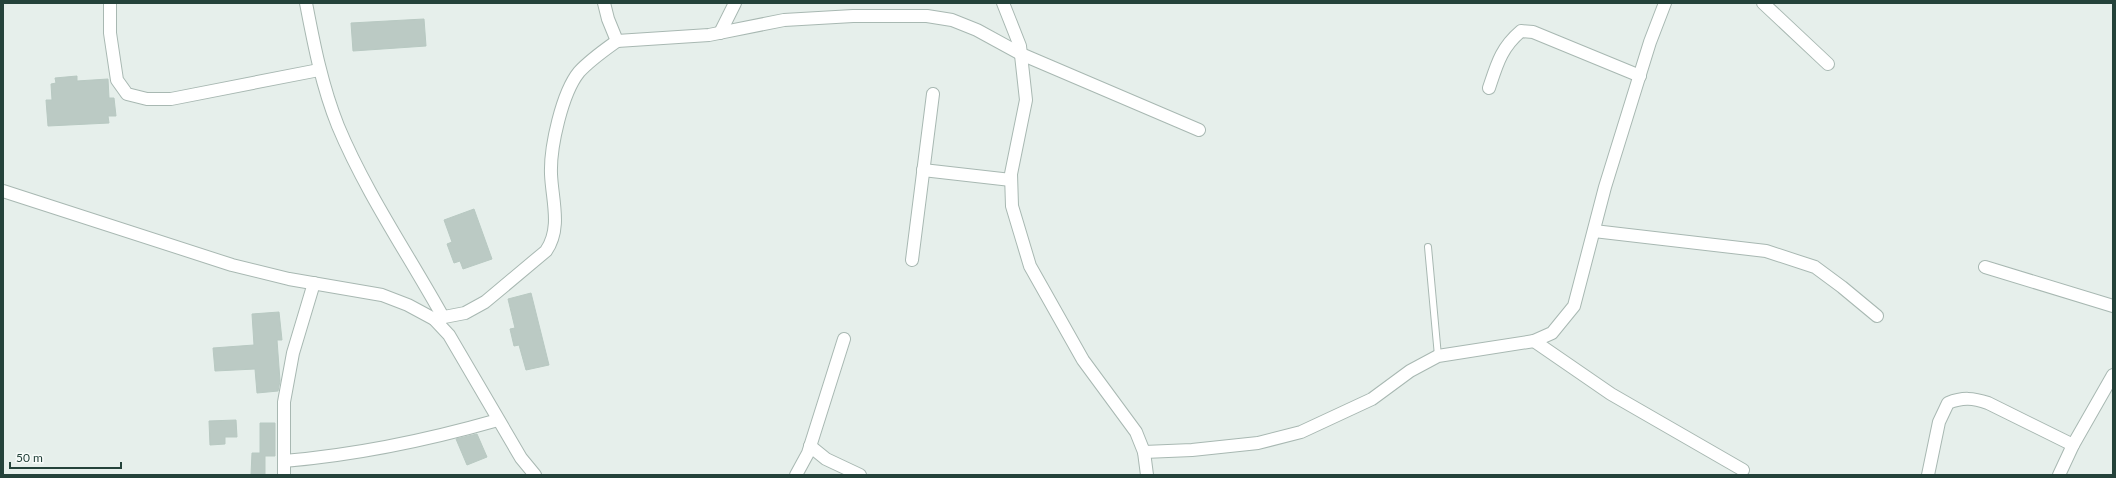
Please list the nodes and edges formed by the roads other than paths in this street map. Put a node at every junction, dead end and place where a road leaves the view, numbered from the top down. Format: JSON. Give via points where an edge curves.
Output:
{"nodes":[{"id":1,"x":110,"y":3,"type":"edge"},
{"id":2,"x":306,"y":3,"type":"edge"},
{"id":3,"x":604,"y":3,"type":"edge"},
{"id":4,"x":735,"y":3,"type":"edge"},
{"id":5,"x":1003,"y":3,"type":"edge"},
{"id":6,"x":1665,"y":3,"type":"edge"},
{"id":7,"x":1763,"y":3,"type":"edge"},
{"id":8,"x":720,"y":33,"type":"junction"},
{"id":9,"x":617,"y":41,"type":"junction"},
{"id":10,"x":1021,"y":54,"type":"junction"},
{"id":11,"x":1828,"y":64,"type":"dead end"},
{"id":12,"x":319,"y":70,"type":"junction"},
{"id":13,"x":1640,"y":76,"type":"junction"},
{"id":14,"x":1489,"y":88,"type":"dead end"},
{"id":15,"x":932,"y":94,"type":"dead end"},
{"id":16,"x":1199,"y":130,"type":"dead end"},
{"id":17,"x":923,"y":170,"type":"junction"},
{"id":18,"x":1011,"y":180,"type":"junction"},
{"id":19,"x":3,"y":191,"type":"edge"},
{"id":20,"x":1594,"y":231,"type":"junction"},
{"id":21,"x":1428,"y":247,"type":"dead end"},
{"id":22,"x":912,"y":260,"type":"dead end"},
{"id":23,"x":1985,"y":267,"type":"dead end"},
{"id":24,"x":314,"y":283,"type":"junction"},
{"id":25,"x":2113,"y":306,"type":"edge"},
{"id":26,"x":1877,"y":316,"type":"dead end"},
{"id":27,"x":439,"y":318,"type":"junction"},
{"id":28,"x":844,"y":339,"type":"dead end"},
{"id":29,"x":1534,"y":341,"type":"junction"},
{"id":30,"x":1438,"y":356,"type":"junction"},
{"id":31,"x":2113,"y":375,"type":"edge"},
{"id":32,"x":498,"y":420,"type":"junction"},
{"id":33,"x":2073,"y":445,"type":"junction"},
{"id":34,"x":810,"y":446,"type":"junction"},
{"id":35,"x":1144,"y":452,"type":"junction"},
{"id":36,"x":284,"y":461,"type":"junction"},
{"id":37,"x":1743,"y":470,"type":"dead end"},
{"id":38,"x":284,"y":475,"type":"edge"},
{"id":39,"x":535,"y":475,"type":"edge"},
{"id":40,"x":796,"y":475,"type":"edge"},
{"id":41,"x":860,"y":475,"type":"edge"},
{"id":42,"x":1147,"y":475,"type":"edge"},
{"id":43,"x":1928,"y":475,"type":"edge"},
{"id":44,"x":2059,"y":475,"type":"edge"}],
"edges":[{"from":1,"to":12,"type":"street","via":[[110,33],[117,80],[127,94],[147,99],[171,99]]},
{"from":2,"to":12,"type":"street"},
{"from":3,"to":9,"type":"street"},
{"from":4,"to":8,"type":"street"},
{"from":5,"to":10,"type":"street"},
{"from":6,"to":13,"type":"street"},
{"from":7,"to":11,"type":"street"},
{"from":8,"to":9,"type":"street"},
{"from":8,"to":10,"type":"street","via":[[784,20],[853,16],[927,16],[952,20],[977,30]]},
{"from":9,"to":27,"type":"street","via":[[592,59],[578,74],[559,118],[551,173],[555,224],[552,241],[546,251],[485,302],[465,313]]},
{"from":10,"to":16,"type":"street"},
{"from":10,"to":18,"type":"street","via":[[1026,100]]},
{"from":12,"to":27,"type":"street","via":[[338,126],[365,182]]},
{"from":13,"to":14,"type":"street","via":[[1533,32],[1521,31],[1499,55]]},
{"from":13,"to":20,"type":"street"},
{"from":15,"to":17,"type":"street"},
{"from":17,"to":18,"type":"street"},
{"from":17,"to":22,"type":"street"},
{"from":18,"to":35,"type":"street","via":[[1012,206],[1030,266],[1082,360],[1136,432]]},
{"from":19,"to":24,"type":"street","via":[[232,265]]},
{"from":20,"to":26,"type":"street","via":[[1766,250],[1816,267]]},
{"from":20,"to":29,"type":"street","via":[[1574,306],[1552,333]]},
{"from":21,"to":30,"type":"lane"},
{"from":23,"to":25,"type":"street"},
{"from":24,"to":27,"type":"street","via":[[382,295]]},
{"from":24,"to":36,"type":"street","via":[[293,353],[284,402]]},
{"from":27,"to":32,"type":"street"},
{"from":28,"to":34,"type":"street"},
{"from":29,"to":30,"type":"street"},
{"from":29,"to":37,"type":"street","via":[[1610,394]]},
{"from":30,"to":35,"type":"street","via":[[1410,371],[1372,399],[1302,432],[1258,443]]},
{"from":31,"to":33,"type":"street"},
{"from":32,"to":36,"type":"street","via":[[438,437],[313,459]]},
{"from":32,"to":39,"type":"street","via":[[521,458]]},
{"from":33,"to":43,"type":"street","via":[[1988,403],[1962,398],[1948,403],[1939,422]]},
{"from":33,"to":44,"type":"street"},
{"from":34,"to":40,"type":"street"},
{"from":34,"to":41,"type":"street","via":[[826,459]]},
{"from":35,"to":42,"type":"street"},
{"from":36,"to":38,"type":"street"}]}
